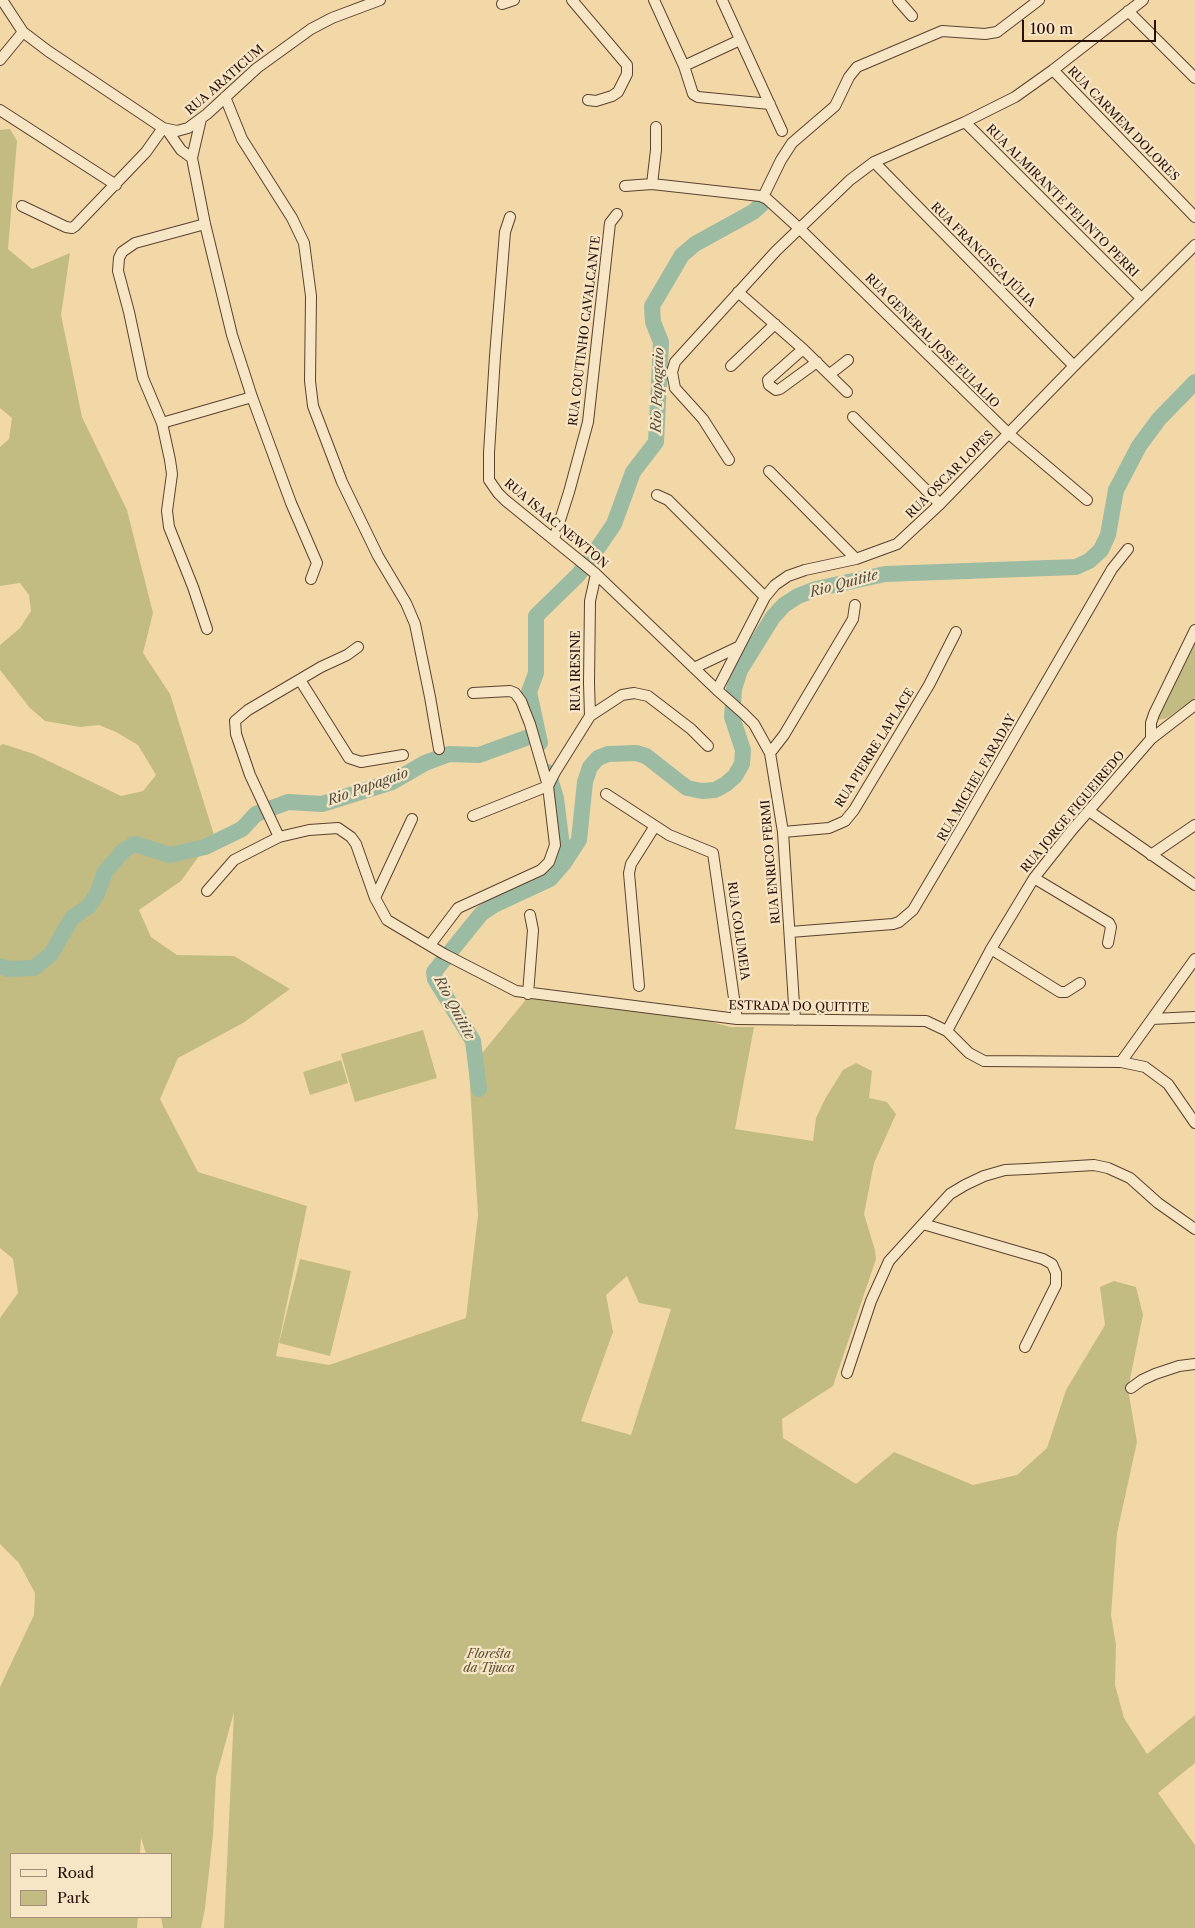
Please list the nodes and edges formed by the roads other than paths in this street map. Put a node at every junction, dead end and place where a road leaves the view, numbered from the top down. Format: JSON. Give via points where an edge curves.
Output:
{"nodes":[{"id":1,"x":2,"y":0,"type":"edge"},
{"id":2,"x":380,"y":0,"type":"edge"},
{"id":3,"x":514,"y":0,"type":"edge"},
{"id":4,"x":572,"y":0,"type":"edge"},
{"id":5,"x":654,"y":0,"type":"edge"},
{"id":6,"x":722,"y":0,"type":"edge"},
{"id":7,"x":898,"y":0,"type":"edge"},
{"id":8,"x":1039,"y":0,"type":"edge"},
{"id":9,"x":1143,"y":0,"type":"edge"},
{"id":10,"x":502,"y":4,"type":"dead end"},
{"id":11,"x":1128,"y":11,"type":"junction"},
{"id":12,"x":912,"y":16,"type":"dead end"},
{"id":13,"x":23,"y":32,"type":"junction"},
{"id":14,"x":740,"y":40,"type":"junction"},
{"id":15,"x":0,"y":60,"type":"edge"},
{"id":16,"x":684,"y":66,"type":"junction"},
{"id":17,"x":1053,"y":70,"type":"junction"},
{"id":18,"x":1195,"y":78,"type":"edge"},
{"id":19,"x":225,"y":97,"type":"junction"},
{"id":20,"x":588,"y":100,"type":"dead end"},
{"id":21,"x":770,"y":104,"type":"junction"},
{"id":22,"x":0,"y":110,"type":"edge"},
{"id":23,"x":201,"y":119,"type":"junction"},
{"id":24,"x":965,"y":122,"type":"junction"},
{"id":25,"x":656,"y":127,"type":"dead end"},
{"id":26,"x":165,"y":129,"type":"junction"},
{"id":27,"x":782,"y":131,"type":"dead end"},
{"id":28,"x":192,"y":158,"type":"junction"},
{"id":29,"x":874,"y":162,"type":"junction"},
{"id":30,"x":652,"y":184,"type":"junction"},
{"id":31,"x":116,"y":185,"type":"junction"},
{"id":32,"x":624,"y":186,"type":"dead end"},
{"id":33,"x":763,"y":197,"type":"junction"},
{"id":34,"x":22,"y":206,"type":"dead end"},
{"id":35,"x":617,"y":214,"type":"dead end"},
{"id":36,"x":510,"y":217,"type":"dead end"},
{"id":37,"x":1195,"y":217,"type":"edge"},
{"id":38,"x":205,"y":224,"type":"junction"},
{"id":39,"x":800,"y":229,"type":"junction"},
{"id":40,"x":1195,"y":245,"type":"edge"},
{"id":41,"x":738,"y":292,"type":"junction"},
{"id":42,"x":1141,"y":298,"type":"junction"},
{"id":43,"x":775,"y":324,"type":"junction"},
{"id":44,"x":803,"y":349,"type":"junction"},
{"id":45,"x":848,"y":360,"type":"dead end"},
{"id":46,"x":817,"y":362,"type":"junction"},
{"id":47,"x":731,"y":366,"type":"dead end"},
{"id":48,"x":1074,"y":366,"type":"junction"},
{"id":49,"x":830,"y":374,"type":"junction"},
{"id":50,"x":847,"y":392,"type":"dead end"},
{"id":51,"x":252,"y":396,"type":"junction"},
{"id":52,"x":853,"y":417,"type":"dead end"},
{"id":53,"x":162,"y":423,"type":"junction"},
{"id":54,"x":1008,"y":434,"type":"junction"},
{"id":55,"x":729,"y":460,"type":"dead end"},
{"id":56,"x":769,"y":471,"type":"dead end"},
{"id":57,"x":657,"y":496,"type":"dead end"},
{"id":58,"x":1087,"y":500,"type":"dead end"},
{"id":59,"x":940,"y":504,"type":"junction"},
{"id":60,"x":554,"y":538,"type":"junction"},
{"id":61,"x":1128,"y":549,"type":"dead end"},
{"id":62,"x":856,"y":559,"type":"junction"},
{"id":63,"x":594,"y":572,"type":"junction"},
{"id":64,"x":311,"y":579,"type":"dead end"},
{"id":65,"x":765,"y":596,"type":"junction"},
{"id":66,"x":855,"y":605,"type":"dead end"},
{"id":67,"x":207,"y":629,"type":"dead end"},
{"id":68,"x":1195,"y":630,"type":"edge"},
{"id":69,"x":956,"y":632,"type":"dead end"},
{"id":70,"x":358,"y":647,"type":"dead end"},
{"id":71,"x":738,"y":647,"type":"junction"},
{"id":72,"x":694,"y":668,"type":"junction"},
{"id":73,"x":300,"y":680,"type":"junction"},
{"id":74,"x":720,"y":693,"type":"junction"},
{"id":75,"x":473,"y":694,"type":"dead end"},
{"id":76,"x":1195,"y":705,"type":"edge"},
{"id":77,"x":590,"y":716,"type":"junction"},
{"id":78,"x":1151,"y":739,"type":"junction"},
{"id":79,"x":708,"y":746,"type":"dead end"},
{"id":80,"x":439,"y":749,"type":"dead end"},
{"id":81,"x":770,"y":753,"type":"junction"},
{"id":82,"x":403,"y":755,"type":"dead end"},
{"id":83,"x":548,"y":785,"type":"junction"},
{"id":84,"x":606,"y":794,"type":"dead end"},
{"id":85,"x":1089,"y":811,"type":"junction"},
{"id":86,"x":473,"y":816,"type":"dead end"},
{"id":87,"x":412,"y":819,"type":"dead end"},
{"id":88,"x":1195,"y":825,"type":"edge"},
{"id":89,"x":655,"y":826,"type":"junction"},
{"id":90,"x":783,"y":832,"type":"junction"},
{"id":91,"x":279,"y":836,"type":"junction"},
{"id":92,"x":1151,"y":855,"type":"junction"},
{"id":93,"x":1034,"y":878,"type":"junction"},
{"id":94,"x":1195,"y":885,"type":"edge"},
{"id":95,"x":207,"y":891,"type":"dead end"},
{"id":96,"x":375,"y":898,"type":"junction"},
{"id":97,"x":530,"y":915,"type":"dead end"},
{"id":98,"x":790,"y":932,"type":"junction"},
{"id":99,"x":1108,"y":943,"type":"dead end"},
{"id":100,"x":430,"y":945,"type":"junction"},
{"id":101,"x":991,"y":949,"type":"junction"},
{"id":102,"x":1195,"y":959,"type":"edge"},
{"id":103,"x":1080,"y":983,"type":"dead end"},
{"id":104,"x":639,"y":986,"type":"dead end"},
{"id":105,"x":528,"y":994,"type":"junction"},
{"id":106,"x":1195,"y":1017,"type":"edge"},
{"id":107,"x":1152,"y":1019,"type":"junction"},
{"id":108,"x":737,"y":1020,"type":"junction"},
{"id":109,"x":795,"y":1020,"type":"junction"},
{"id":110,"x":947,"y":1031,"type":"junction"},
{"id":111,"x":1122,"y":1062,"type":"junction"},
{"id":112,"x":1195,"y":1123,"type":"edge"},
{"id":113,"x":923,"y":1224,"type":"junction"},
{"id":114,"x":1195,"y":1229,"type":"edge"},
{"id":115,"x":1025,"y":1347,"type":"dead end"},
{"id":116,"x":1195,"y":1364,"type":"edge"},
{"id":117,"x":847,"y":1373,"type":"dead end"},
{"id":118,"x":1131,"y":1388,"type":"dead end"}],
"edges":[{"from":1,"to":13,"type":"street"},
{"from":2,"to":19,"type":"street","name":"RUA ARATICUM","via":[[311,29],[257,68]]},
{"from":3,"to":10,"type":"street"},
{"from":4,"to":20,"type":"street","via":[[626,62],[627,74],[618,92],[596,101]]},
{"from":5,"to":16,"type":"street"},
{"from":6,"to":14,"type":"street"},
{"from":7,"to":12,"type":"street"},
{"from":8,"to":33,"type":"street","via":[[997,32],[942,31],[857,67],[835,106],[788,148]]},
{"from":9,"to":11,"type":"street"},
{"from":11,"to":17,"type":"street"},
{"from":11,"to":18,"type":"street"},
{"from":13,"to":15,"type":"street"},
{"from":13,"to":26,"type":"street"},
{"from":14,"to":16,"type":"street"},
{"from":14,"to":21,"type":"street"},
{"from":16,"to":21,"type":"street","via":[[692,94]]},
{"from":17,"to":24,"type":"street","via":[[1015,97]]},
{"from":17,"to":37,"type":"street","name":"RUA CARMEM DOLORES"},
{"from":19,"to":23,"type":"street","name":"RUA ARATICUM"},
{"from":19,"to":80,"type":"street","via":[[242,139],[304,243],[310,296],[313,406],[342,482],[415,624]]},
{"from":21,"to":27,"type":"street"},
{"from":22,"to":31,"type":"street"},
{"from":23,"to":26,"type":"street","name":"RUA ARATICUM","via":[[188,128],[177,131]]},
{"from":23,"to":28,"type":"street"},
{"from":24,"to":29,"type":"street"},
{"from":24,"to":42,"type":"street","name":"RUA ALMIRANTE FELINTO PERRI"},
{"from":25,"to":30,"type":"street"},
{"from":26,"to":28,"type":"street","via":[[181,150]]},
{"from":26,"to":31,"type":"street"},
{"from":28,"to":38,"type":"street"},
{"from":29,"to":39,"type":"street","via":[[834,194]]},
{"from":29,"to":48,"type":"street","name":"RUA FRANCISCA JÚLIA"},
{"from":30,"to":32,"type":"street"},
{"from":30,"to":33,"type":"street"},
{"from":31,"to":34,"type":"street","via":[[72,228]]},
{"from":33,"to":39,"type":"street","name":"RUA GENERAL JOSE EULALIO"},
{"from":35,"to":60,"type":"street","name":"RUA COUTINHO CAVALCANTE","via":[[610,223],[588,422]]},
{"from":36,"to":60,"type":"street","name":"RUA ISAAC NEWTON","via":[[505,232],[489,480],[505,500]]},
{"from":38,"to":51,"type":"street","via":[[232,334]]},
{"from":38,"to":53,"type":"street","via":[[135,243],[119,258],[118,271],[143,378]]},
{"from":39,"to":41,"type":"street"},
{"from":39,"to":54,"type":"street","name":"RUA GENERAL JOSE EULALIO"},
{"from":40,"to":42,"type":"street","name":"RUA OSCAR LOPES"},
{"from":41,"to":43,"type":"street"},
{"from":41,"to":55,"type":"street","via":[[675,362],[672,372],[675,388],[703,419]]},
{"from":42,"to":48,"type":"street","name":"RUA OSCAR LOPES"},
{"from":43,"to":44,"type":"street"},
{"from":43,"to":47,"type":"street"},
{"from":44,"to":46,"type":"street"},
{"from":44,"to":46,"type":"street","via":[[768,380],[769,385],[780,389]]},
{"from":45,"to":49,"type":"street"},
{"from":46,"to":49,"type":"street"},
{"from":48,"to":54,"type":"street","name":"RUA OSCAR LOPES"},
{"from":49,"to":50,"type":"street"},
{"from":51,"to":53,"type":"street"},
{"from":51,"to":64,"type":"street","via":[[316,563]]},
{"from":52,"to":59,"type":"street"},
{"from":53,"to":67,"type":"street","via":[[172,474],[167,511],[169,527]]},
{"from":54,"to":58,"type":"street","name":"RUA GENERAL JOSE EULALIO"},
{"from":54,"to":59,"type":"street","name":"RUA OSCAR LOPES"},
{"from":56,"to":62,"type":"street"},
{"from":57,"to":65,"type":"street","via":[[668,500]]},
{"from":59,"to":62,"type":"street","name":"RUA OSCAR LOPES","via":[[897,544]]},
{"from":60,"to":63,"type":"street","name":"RUA ISAAC NEWTON"},
{"from":61,"to":98,"type":"street","name":"RUA MICHEL FARADAY","via":[[1112,569],[913,910],[893,924]]},
{"from":62,"to":65,"type":"street","name":"RUA OSCAR LOPES","via":[[788,576]]},
{"from":63,"to":72,"type":"street","name":"RUA ISAAC NEWTON"},
{"from":63,"to":77,"type":"street","name":"RUA IRESINE","via":[[590,601]]},
{"from":65,"to":71,"type":"street","name":"RUA OSCAR LOPES"},
{"from":66,"to":81,"type":"street","via":[[852,619],[784,735]]},
{"from":68,"to":78,"type":"street","via":[[1154,714]]},
{"from":69,"to":90,"type":"street","name":"RUA PIERRE LAPLACE","via":[[929,684],[845,821],[829,828]]},
{"from":70,"to":73,"type":"street"},
{"from":71,"to":72,"type":"street"},
{"from":71,"to":74,"type":"street","name":"RUA OSCAR LOPES"},
{"from":72,"to":74,"type":"street","name":"RUA ISAAC NEWTON"},
{"from":73,"to":82,"type":"street","via":[[349,758],[361,762]]},
{"from":73,"to":91,"type":"street","via":[[235,721],[236,734]]},
{"from":74,"to":81,"type":"street","name":"RUA ISAAC NEWTON","via":[[754,724]]},
{"from":75,"to":83,"type":"street","via":[[510,690],[521,701]]},
{"from":76,"to":78,"type":"street","name":"RUA JORGE FIGUEIREDO"},
{"from":77,"to":79,"type":"street","via":[[622,695],[648,696]]},
{"from":77,"to":83,"type":"street","name":"RUA IRESINE"},
{"from":78,"to":85,"type":"street","name":"RUA JORGE FIGUEIREDO"},
{"from":81,"to":90,"type":"street","name":"RUA ENRICO FERMI"},
{"from":83,"to":86,"type":"street"},
{"from":83,"to":100,"type":"street","via":[[555,845],[546,866],[461,905]]},
{"from":84,"to":89,"type":"street"},
{"from":85,"to":92,"type":"street"},
{"from":85,"to":93,"type":"street","name":"RUA JORGE FIGUEIREDO"},
{"from":87,"to":96,"type":"street"},
{"from":88,"to":92,"type":"street"},
{"from":89,"to":104,"type":"street","via":[[631,864],[629,873]]},
{"from":89,"to":108,"type":"street","name":"RUA COLUMEIA","via":[[708,849],[715,856]]},
{"from":90,"to":98,"type":"street","name":"RUA ENRICO FERMI"},
{"from":91,"to":95,"type":"street","name":"ESTRADA DO QUITITE","via":[[234,860]]},
{"from":91,"to":96,"type":"street","name":"ESTRADA DO QUITITE","via":[[309,830],[338,828],[345,831],[356,844]]},
{"from":92,"to":94,"type":"street"},
{"from":93,"to":99,"type":"street","via":[[1109,923]]},
{"from":93,"to":101,"type":"street","name":"RUA JORGE FIGUEIREDO"},
{"from":96,"to":100,"type":"street","name":"ESTRADA DO QUITITE","via":[[387,920]]},
{"from":97,"to":105,"type":"street","via":[[534,930]]},
{"from":98,"to":109,"type":"street","name":"RUA ENRICO FERMI"},
{"from":100,"to":105,"type":"street","name":"ESTRADA DO QUITITE","via":[[510,989]]},
{"from":101,"to":103,"type":"street","via":[[1060,992]]},
{"from":101,"to":110,"type":"street","name":"RUA JORGE FIGUEIREDO"},
{"from":102,"to":107,"type":"street"},
{"from":105,"to":108,"type":"street","name":"ESTRADA DO QUITITE"},
{"from":106,"to":107,"type":"street"},
{"from":107,"to":111,"type":"street"},
{"from":108,"to":109,"type":"street","name":"ESTRADA DO QUITITE"},
{"from":109,"to":110,"type":"street","name":"ESTRADA DO QUITITE","via":[[926,1022]]},
{"from":110,"to":111,"type":"street","name":"ESTRADA DO QUITITE","via":[[968,1053],[984,1062]]},
{"from":111,"to":112,"type":"street","name":"ESTRADA DO QUITITE","via":[[1145,1067],[1157,1075],[1177,1096]]},
{"from":113,"to":114,"type":"street","via":[[950,1194],[984,1176],[1005,1170],[1094,1165],[1130,1178]]},
{"from":113,"to":115,"type":"street","via":[[1052,1264],[1056,1285]]},
{"from":113,"to":117,"type":"street","via":[[889,1261]]},
{"from":116,"to":118,"type":"street","via":[[1155,1374]]}]}
